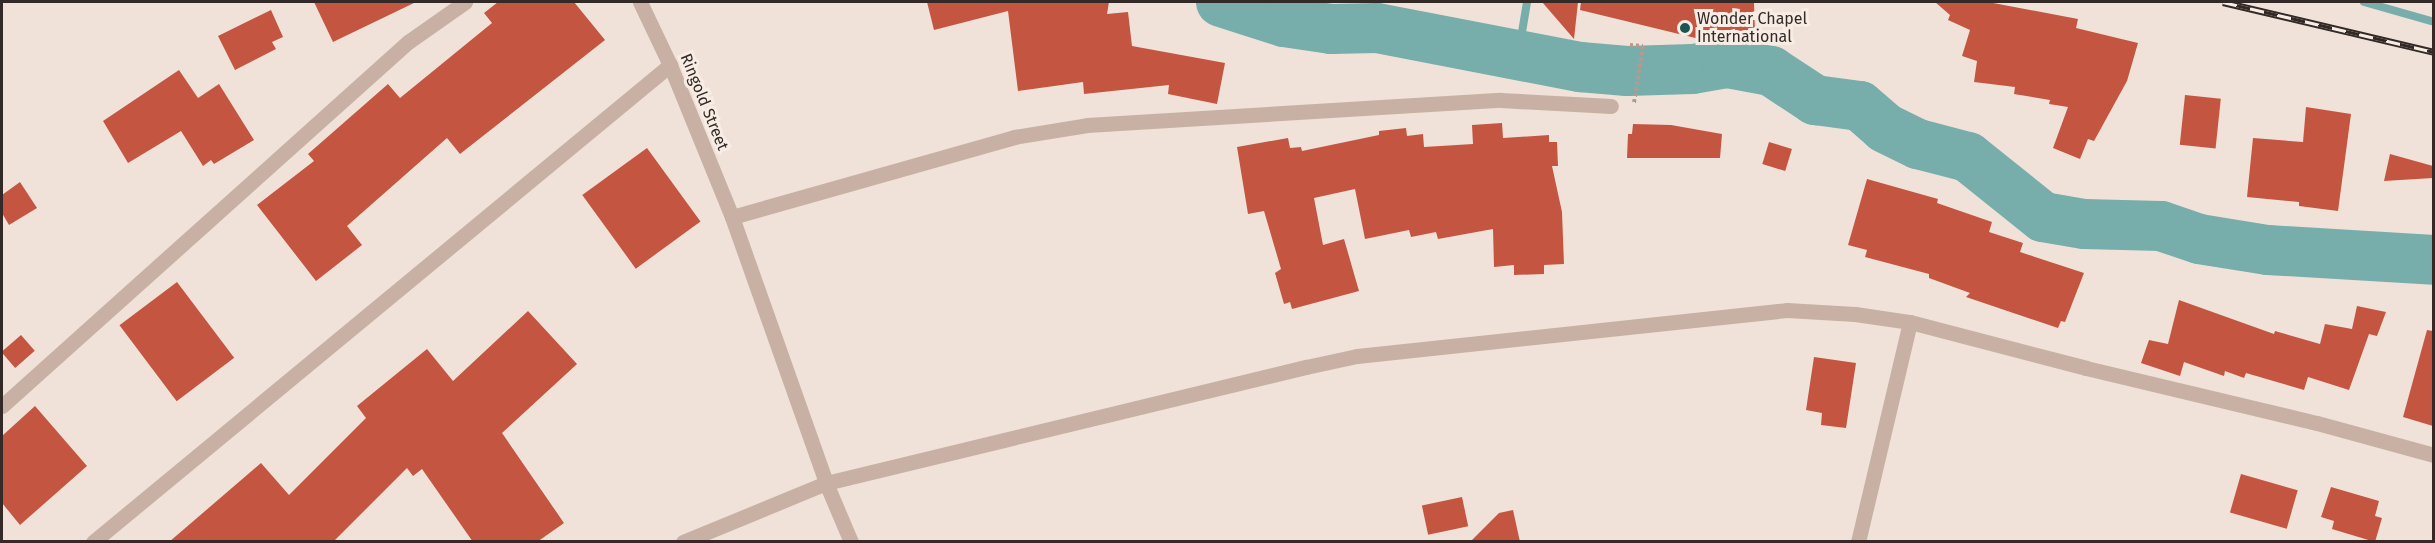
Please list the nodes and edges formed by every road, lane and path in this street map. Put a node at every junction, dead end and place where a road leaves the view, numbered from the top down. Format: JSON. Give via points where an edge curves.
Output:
{"nodes":[{"id":1,"x":465,"y":2,"type":"edge"},
{"id":2,"x":640,"y":2,"type":"edge"},
{"id":3,"x":1629,"y":45,"type":"dead end"},
{"id":4,"x":670,"y":65,"type":"junction"},
{"id":5,"x":1611,"y":106,"type":"joint"},
{"id":6,"x":732,"y":217,"type":"junction"},
{"id":7,"x":1910,"y":322,"type":"junction"},
{"id":8,"x":2,"y":406,"type":"edge"},
{"id":9,"x":2433,"y":455,"type":"edge"},
{"id":10,"x":826,"y":483,"type":"junction"},
{"id":11,"x":93,"y":542,"type":"edge"},
{"id":12,"x":683,"y":542,"type":"edge"},
{"id":13,"x":851,"y":542,"type":"edge"},
{"id":14,"x":1858,"y":542,"type":"edge"}],
"edges":[{"from":1,"to":8,"type":"street","via":[[408,42]]},
{"from":2,"to":4,"type":"street","name":"Ringold Street"},
{"from":3,"to":5,"type":"path","via":[[1643,46],[1633,107]]},
{"from":4,"to":6,"type":"street","name":"Ringold Street"},
{"from":4,"to":11,"type":"street"},
{"from":5,"to":6,"type":"street","via":[[1500,100],[1087,125],[1014,137]]},
{"from":6,"to":10,"type":"street","name":"Ringold Street"},
{"from":7,"to":9,"type":"street"},
{"from":7,"to":10,"type":"street","via":[[1787,310],[1357,356]]},
{"from":7,"to":14,"type":"street"},
{"from":10,"to":12,"type":"street"},
{"from":10,"to":13,"type":"street","name":"Ringold Street"}]}
